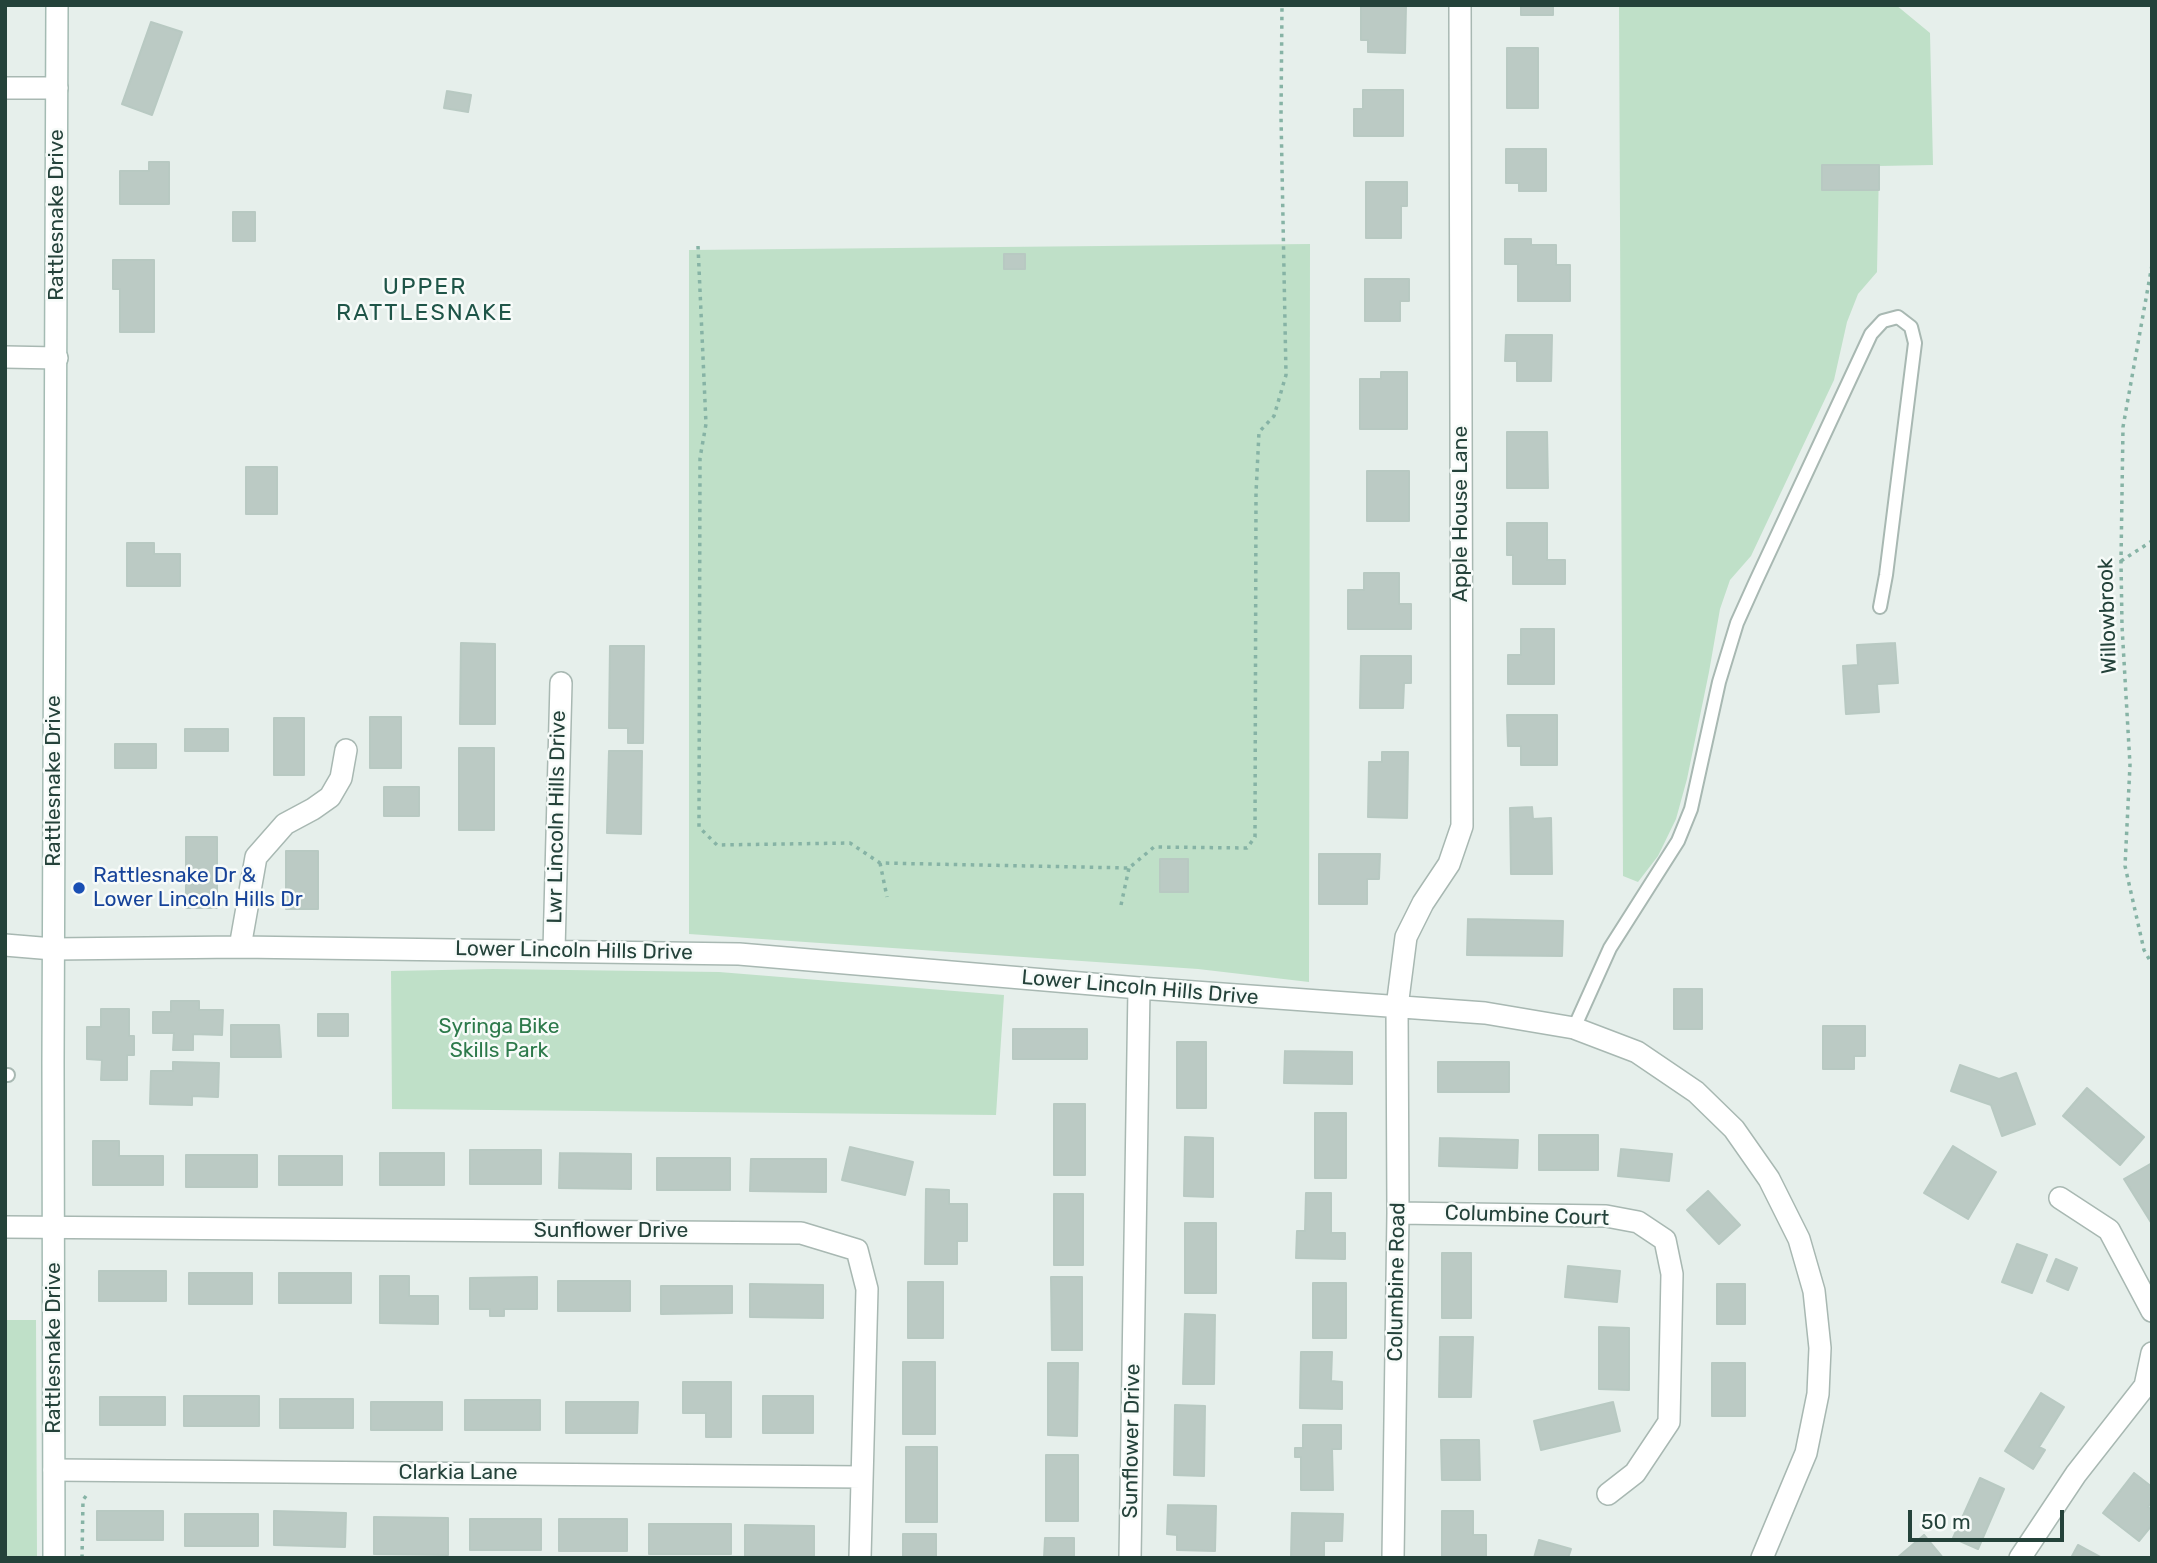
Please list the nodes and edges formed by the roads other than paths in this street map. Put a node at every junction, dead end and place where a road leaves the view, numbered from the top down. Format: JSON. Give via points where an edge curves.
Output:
{"nodes":[{"id":1,"x":57,"y":5,"type":"edge"},
{"id":2,"x":1460,"y":5,"type":"edge"},
{"id":3,"x":5,"y":88,"type":"edge"},
{"id":4,"x":57,"y":88,"type":"junction"},
{"id":5,"x":5,"y":357,"type":"edge"},
{"id":6,"x":57,"y":358,"type":"junction"},
{"id":7,"x":1880,"y":607,"type":"dead end"},
{"id":8,"x":561,"y":683,"type":"dead end"},
{"id":9,"x":346,"y":750,"type":"dead end"},
{"id":10,"x":5,"y":945,"type":"edge"},
{"id":11,"x":240,"y":947,"type":"junction"},
{"id":12,"x":53,"y":949,"type":"junction"},
{"id":13,"x":554,"y":950,"type":"junction"},
{"id":14,"x":1139,"y":988,"type":"junction"},
{"id":15,"x":1397,"y":1007,"type":"junction"},
{"id":16,"x":1574,"y":1028,"type":"junction"},
{"id":17,"x":2060,"y":1198,"type":"dead end"},
{"id":18,"x":1398,"y":1213,"type":"junction"},
{"id":19,"x":5,"y":1227,"type":"edge"},
{"id":20,"x":54,"y":1227,"type":"junction"},
{"id":21,"x":2152,"y":1311,"type":"edge"},
{"id":22,"x":2152,"y":1353,"type":"edge"},
{"id":23,"x":54,"y":1470,"type":"junction"},
{"id":24,"x":862,"y":1476,"type":"junction"},
{"id":25,"x":1608,"y":1494,"type":"dead end"},
{"id":26,"x":54,"y":1558,"type":"edge"},
{"id":27,"x":860,"y":1558,"type":"edge"},
{"id":28,"x":1130,"y":1558,"type":"edge"},
{"id":29,"x":1393,"y":1558,"type":"edge"},
{"id":30,"x":1762,"y":1558,"type":"edge"},
{"id":31,"x":2020,"y":1558,"type":"edge"}],
"edges":[{"from":1,"to":4,"type":"street","name":"Rattlesnake Drive"},
{"from":2,"to":15,"type":"street","name":"Apple House Lane","via":[[1462,826],[1449,864],[1406,937]]},
{"from":3,"to":4,"type":"street"},
{"from":4,"to":6,"type":"street","name":"Rattlesnake Drive"},
{"from":5,"to":6,"type":"street"},
{"from":6,"to":12,"type":"street","name":"Rattlesnake Drive"},
{"from":7,"to":16,"type":"lane","via":[[1915,343],[1911,327],[1898,317],[1883,321],[1871,334],[1755,583],[1719,682],[1691,808],[1678,841],[1610,947]]},
{"from":8,"to":13,"type":"street","name":"Lwr Lincoln Hills Drive"},
{"from":9,"to":11,"type":"street","via":[[341,778],[330,797],[285,824],[256,857]]},
{"from":10,"to":12,"type":"street","name":"Lower Lincoln Hills Drive"},
{"from":11,"to":12,"type":"street","name":"Lower Lincoln Hills Drive"},
{"from":11,"to":13,"type":"street","name":"Lower Lincoln Hills Drive"},
{"from":12,"to":20,"type":"street","name":"Rattlesnake Drive"},
{"from":13,"to":14,"type":"street","name":"Lower Lincoln Hills Drive","via":[[739,954]]},
{"from":14,"to":15,"type":"street","name":"Lower Lincoln Hills Drive"},
{"from":14,"to":28,"type":"street","name":"Sunflower Drive"},
{"from":15,"to":16,"type":"street","name":"Lower Lincoln Hills Drive","via":[[1485,1013]]},
{"from":15,"to":18,"type":"street","name":"Columbine Road"},
{"from":16,"to":30,"type":"street","name":"Lower Lincoln Hills Drive","via":[[1637,1052],[1696,1092],[1734,1129],[1769,1179],[1799,1239],[1814,1291],[1820,1348],[1818,1394],[1806,1453]]},
{"from":17,"to":21,"type":"street","via":[[2109,1230]]},
{"from":18,"to":25,"type":"street","name":"Columbine Court","via":[[1606,1216],[1638,1222],[1665,1240],[1672,1274],[1669,1422],[1635,1473]]},
{"from":18,"to":29,"type":"street","name":"Columbine Road"},
{"from":19,"to":20,"type":"street"},
{"from":20,"to":23,"type":"street","name":"Rattlesnake Drive"},
{"from":20,"to":24,"type":"street","name":"Sunflower Drive","via":[[801,1233],[857,1250],[867,1289]]},
{"from":22,"to":31,"type":"street","via":[[2146,1386],[2077,1474]]},
{"from":23,"to":24,"type":"street","name":"Clarkia Lane"},
{"from":23,"to":26,"type":"street","name":"Rattlesnake Drive"},
{"from":24,"to":27,"type":"street","name":"Sunflower Drive"}]}
